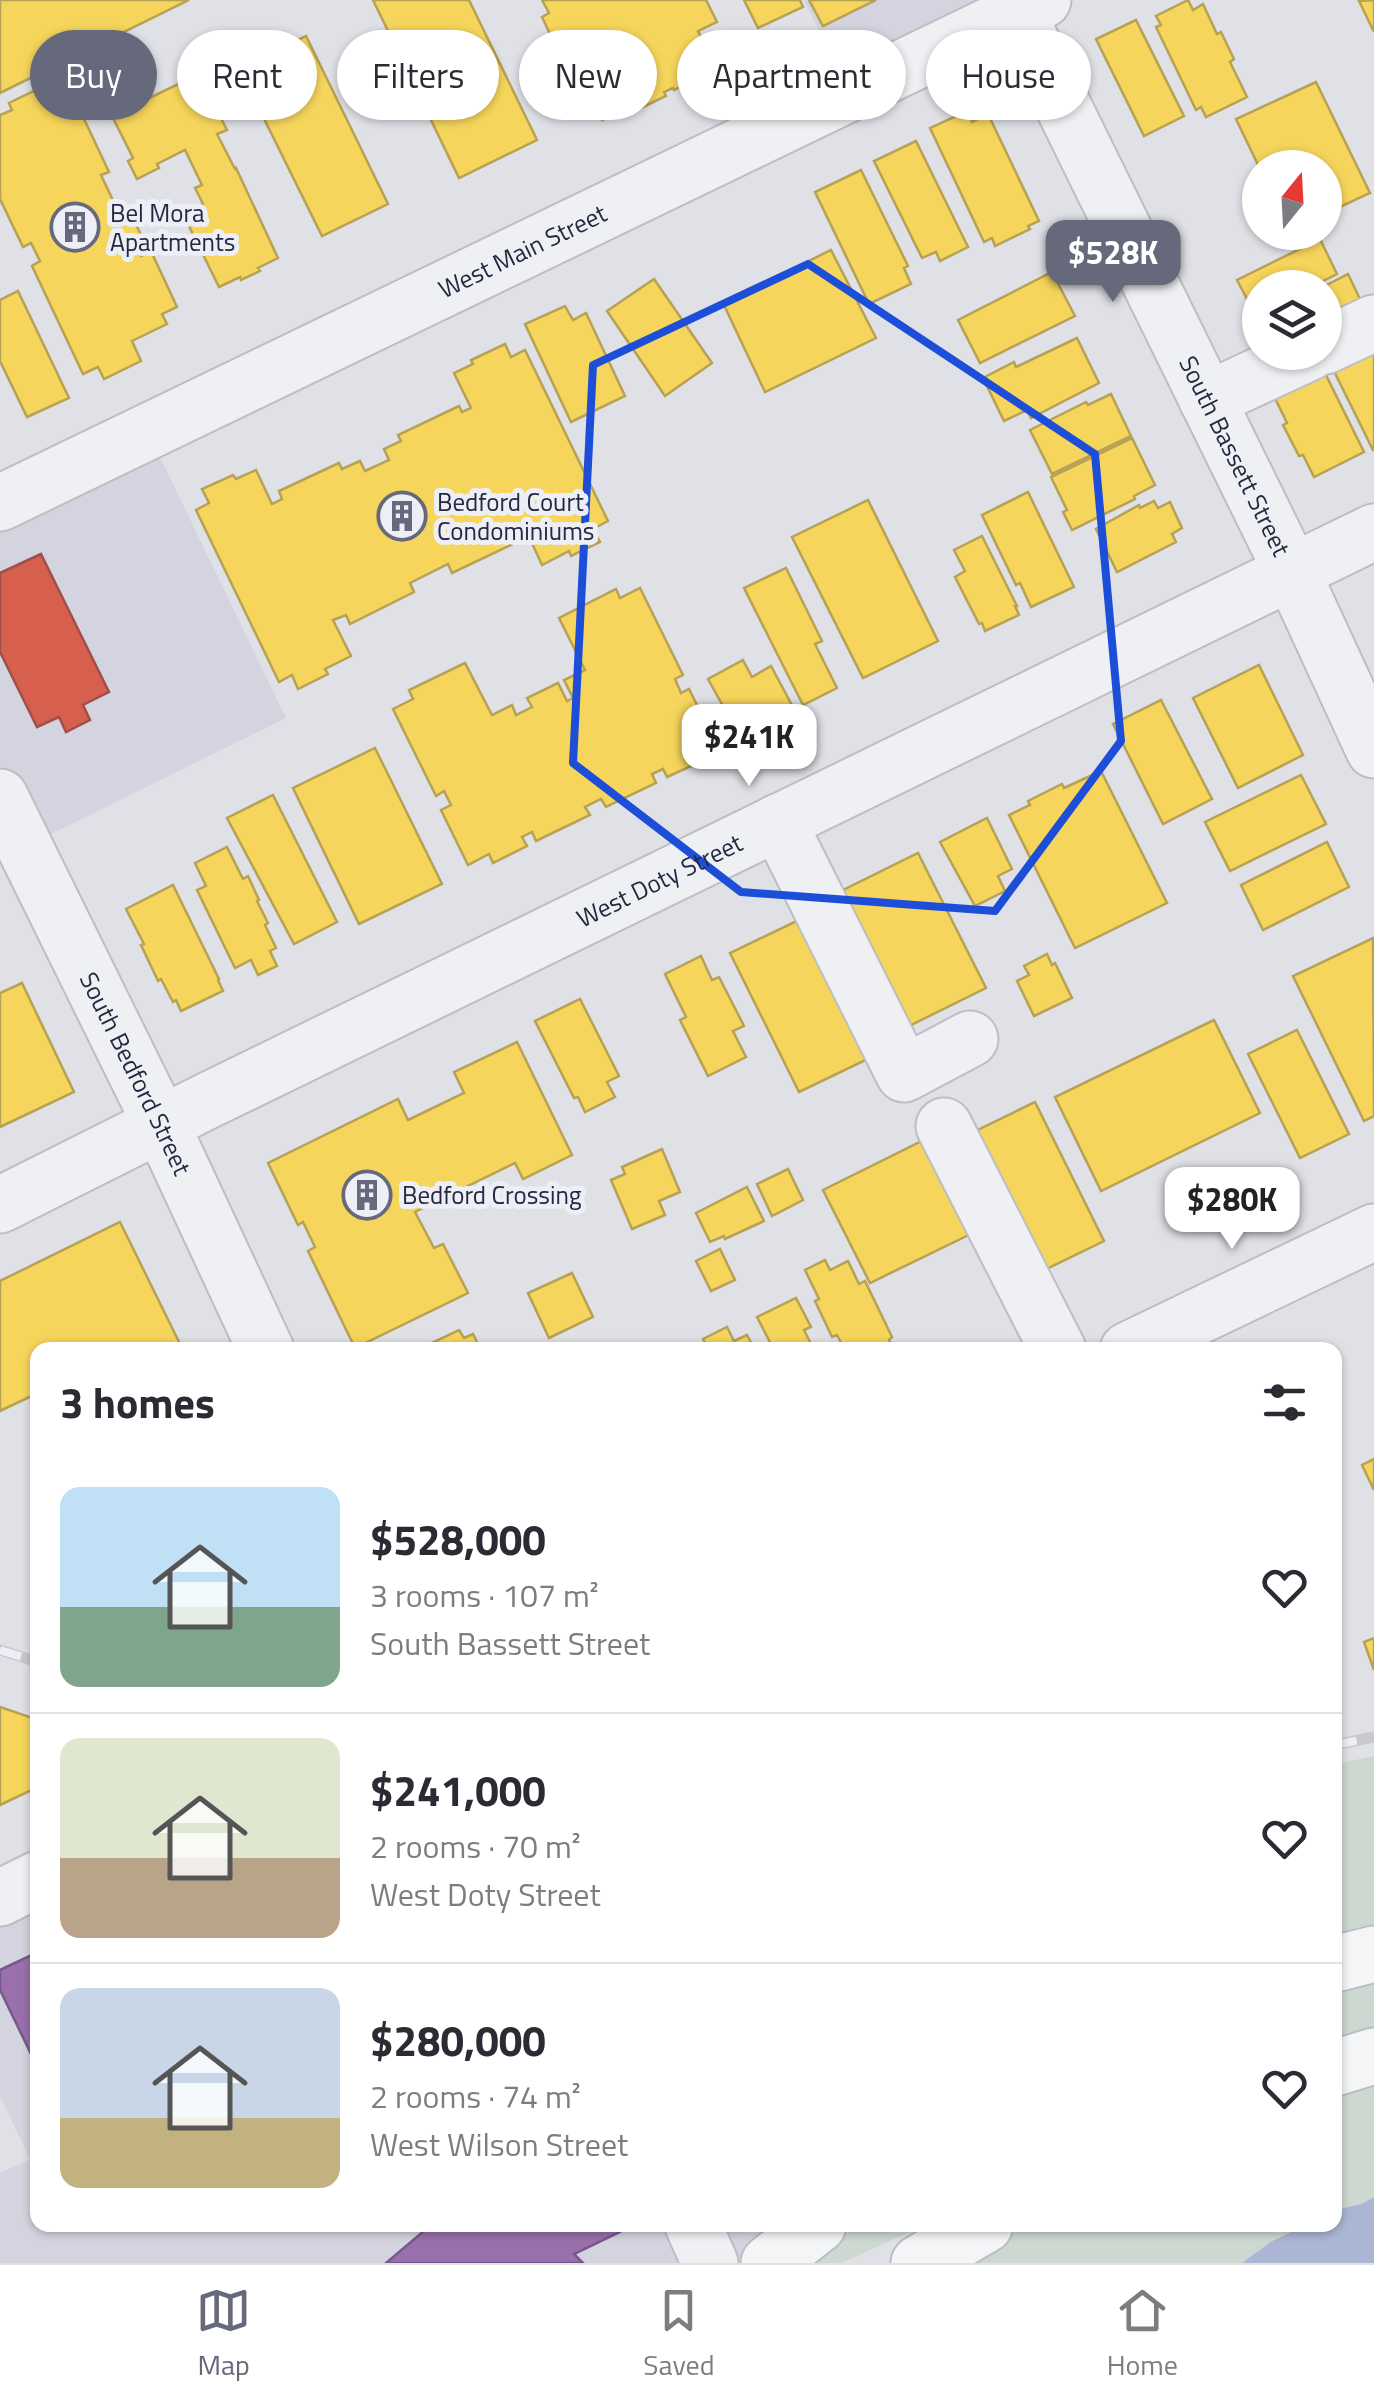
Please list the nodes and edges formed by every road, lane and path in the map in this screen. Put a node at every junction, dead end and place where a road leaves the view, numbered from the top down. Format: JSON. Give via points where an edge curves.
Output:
{"nodes":[{"id":1,"x":1024,"y":4,"type":"edge"},
{"id":2,"x":1374,"y":323,"type":"edge"},
{"id":3,"x":1342,"y":338,"type":"edge"},
{"id":4,"x":1272,"y":370,"type":"edge"},
{"id":5,"x":1208,"y":400,"type":"junction"},
{"id":6,"x":0,"y":503,"type":"edge"},
{"id":7,"x":1374,"y":532,"type":"edge"},
{"id":8,"x":1292,"y":572,"type":"junction"},
{"id":9,"x":1374,"y":750,"type":"edge"},
{"id":10,"x":0,"y":797,"type":"edge"},
{"id":11,"x":778,"y":822,"type":"junction"},
{"id":12,"x":970,"y":1039,"type":"dead end"},
{"id":13,"x":161,"y":1124,"type":"junction"},
{"id":14,"x":944,"y":1126,"type":"dead end"},
{"id":15,"x":0,"y":1205,"type":"edge"},
{"id":16,"x":1374,"y":1232,"type":"edge"},
{"id":17,"x":262,"y":1342,"type":"edge"},
{"id":18,"x":1054,"y":1342,"type":"edge"},
{"id":19,"x":1145,"y":1342,"type":"edge"},
{"id":20,"x":30,"y":1884,"type":"edge"},
{"id":21,"x":0,"y":1898,"type":"edge"},
{"id":22,"x":1374,"y":1954,"type":"edge"},
{"id":23,"x":1342,"y":1962,"type":"edge"},
{"id":24,"x":1374,"y":2056,"type":"edge"},
{"id":25,"x":1342,"y":2066,"type":"edge"},
{"id":26,"x":696,"y":2232,"type":"edge"},
{"id":27,"x":809,"y":2232,"type":"edge"},
{"id":28,"x":973,"y":2232,"type":"edge"},
{"id":29,"x":710,"y":2263,"type":"edge"},
{"id":30,"x":769,"y":2263,"type":"edge"},
{"id":31,"x":919,"y":2263,"type":"edge"}],
"edges":[{"from":1,"to":5,"type":"street","name":"South Bassett Street"},
{"from":1,"to":6,"type":"street","name":"West Main Street"},
{"from":2,"to":3,"type":"street"},
{"from":4,"to":5,"type":"street"},
{"from":5,"to":8,"type":"street","name":"South Bassett Street"},
{"from":7,"to":8,"type":"street","name":"West Doty Street"},
{"from":8,"to":9,"type":"street","name":"South Bassett Street"},
{"from":8,"to":11,"type":"street","name":"West Doty Street"},
{"from":10,"to":13,"type":"street","name":"South Bedford Street"},
{"from":11,"to":12,"type":"street","via":[[904,1074]]},
{"from":11,"to":13,"type":"street","name":"West Doty Street"},
{"from":13,"to":15,"type":"street","name":"West Doty Street"},
{"from":13,"to":17,"type":"street","name":"South Bedford Street"},
{"from":14,"to":18,"type":"street"},
{"from":16,"to":19,"type":"street"},
{"from":20,"to":21,"type":"street"},
{"from":22,"to":23,"type":"main road"},
{"from":24,"to":25,"type":"main road"},
{"from":26,"to":29,"type":"street"},
{"from":27,"to":30,"type":"main road"},
{"from":28,"to":31,"type":"main road"}]}
